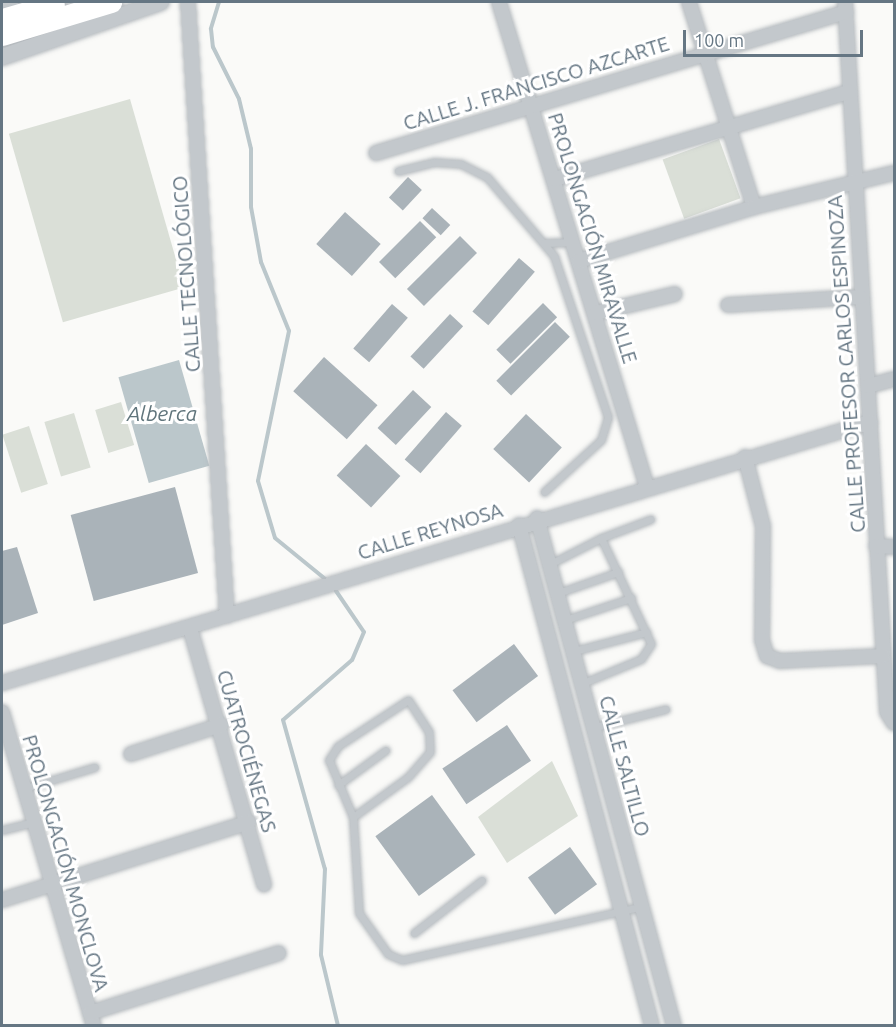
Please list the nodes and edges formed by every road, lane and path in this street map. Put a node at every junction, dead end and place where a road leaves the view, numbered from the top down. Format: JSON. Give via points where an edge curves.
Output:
{"nodes":[{"id":1,"x":63,"y":2,"type":"edge"},
{"id":2,"x":111,"y":2,"type":"edge"},
{"id":3,"x":161,"y":2,"type":"edge"},
{"id":4,"x":188,"y":2,"type":"edge"},
{"id":5,"x":499,"y":2,"type":"edge"},
{"id":6,"x":689,"y":2,"type":"edge"},
{"id":7,"x":846,"y":7,"type":"edge"},
{"id":8,"x":5,"y":17,"type":"edge"},
{"id":9,"x":704,"y":50,"type":"junction"},
{"id":10,"x":2,"y":57,"type":"edge"},
{"id":11,"x":849,"y":92,"type":"junction"},
{"id":12,"x":532,"y":105,"type":"junction"},
{"id":13,"x":727,"y":126,"type":"junction"},
{"id":14,"x":376,"y":153,"type":"dead end"},
{"id":15,"x":398,"y":171,"type":"dead end"},
{"id":16,"x":894,"y":173,"type":"edge"},
{"id":17,"x":555,"y":179,"type":"junction"},
{"id":18,"x":854,"y":185,"type":"junction"},
{"id":19,"x":754,"y":207,"type":"junction"},
{"id":20,"x":574,"y":242,"type":"junction"},
{"id":21,"x":544,"y":243,"type":"junction"},
{"id":22,"x":579,"y":261,"type":"junction"},
{"id":23,"x":675,"y":294,"type":"dead end"},
{"id":24,"x":860,"y":297,"type":"junction"},
{"id":25,"x":728,"y":305,"type":"dead end"},
{"id":26,"x":596,"y":314,"type":"junction"},
{"id":27,"x":894,"y":379,"type":"edge"},
{"id":28,"x":868,"y":387,"type":"junction"},
{"id":29,"x":871,"y":422,"type":"junction"},
{"id":30,"x":745,"y":457,"type":"junction"},
{"id":31,"x":647,"y":487,"type":"junction"},
{"id":32,"x":544,"y":492,"type":"dead end"},
{"id":33,"x":537,"y":518,"type":"junction"},
{"id":34,"x":651,"y":519,"type":"dead end"},
{"id":35,"x":519,"y":525,"type":"junction"},
{"id":36,"x":602,"y":538,"type":"junction"},
{"id":37,"x":876,"y":546,"type":"junction"},
{"id":38,"x":894,"y":547,"type":"edge"},
{"id":39,"x":550,"y":564,"type":"junction"},
{"id":40,"x":618,"y":572,"type":"junction"},
{"id":41,"x":558,"y":594,"type":"junction"},
{"id":42,"x":631,"y":598,"type":"junction"},
{"id":43,"x":227,"y":616,"type":"junction"},
{"id":44,"x":565,"y":620,"type":"junction"},
{"id":45,"x":190,"y":628,"type":"junction"},
{"id":46,"x":647,"y":632,"type":"junction"},
{"id":47,"x":574,"y":651,"type":"junction"},
{"id":48,"x":883,"y":656,"type":"junction"},
{"id":49,"x":2,"y":683,"type":"edge"},
{"id":50,"x":583,"y":683,"type":"junction"},
{"id":51,"x":666,"y":709,"type":"dead end"},
{"id":52,"x":2,"y":712,"type":"edge"},
{"id":53,"x":894,"y":723,"type":"edge"},
{"id":54,"x":221,"y":724,"type":"junction"},
{"id":55,"x":594,"y":727,"type":"junction"},
{"id":56,"x":386,"y":750,"type":"dead end"},
{"id":57,"x":131,"y":754,"type":"dead end"},
{"id":58,"x":95,"y":767,"type":"dead end"},
{"id":59,"x":338,"y":785,"type":"junction"},
{"id":60,"x":22,"y":789,"type":"junction"},
{"id":61,"x":353,"y":817,"type":"junction"},
{"id":62,"x":33,"y":822,"type":"junction"},
{"id":63,"x":249,"y":822,"type":"junction"},
{"id":64,"x":2,"y":830,"type":"edge"},
{"id":65,"x":482,"y":880,"type":"dead end"},
{"id":66,"x":52,"y":885,"type":"junction"},
{"id":67,"x":264,"y":885,"type":"dead end"},
{"id":68,"x":2,"y":900,"type":"edge"},
{"id":69,"x":643,"y":906,"type":"junction"},
{"id":70,"x":622,"y":911,"type":"junction"},
{"id":71,"x":414,"y":933,"type":"dead end"},
{"id":72,"x":279,"y":953,"type":"dead end"},
{"id":73,"x":92,"y":1019,"type":"edge"},
{"id":74,"x":652,"y":1026,"type":"edge"},
{"id":75,"x":674,"y":1026,"type":"edge"}],
"edges":[{"from":1,"to":8,"type":"main road"},
{"from":2,"to":8,"type":"main road"},
{"from":3,"to":10,"type":"street"},
{"from":4,"to":43,"type":"street","name":"CALLE TECNOLÓGICO"},
{"from":5,"to":12,"type":"street","name":"PROLONGACIÓN MIRAVALLE"},
{"from":6,"to":9,"type":"street"},
{"from":7,"to":9,"type":"street","name":"CALLE J. FRANCISCO AZCARTE"},
{"from":7,"to":11,"type":"street","name":"CALLE PROFESOR CARLOS ESPINOZA"},
{"from":9,"to":12,"type":"street","name":"CALLE J. FRANCISCO AZCARTE"},
{"from":9,"to":13,"type":"street"},
{"from":11,"to":13,"type":"street"},
{"from":11,"to":18,"type":"street","name":"CALLE PROFESOR CARLOS ESPINOZA"},
{"from":12,"to":14,"type":"street","name":"CALLE J. FRANCISCO AZCARTE"},
{"from":12,"to":17,"type":"street","name":"PROLONGACIÓN MIRAVALLE"},
{"from":13,"to":17,"type":"street"},
{"from":13,"to":19,"type":"street"},
{"from":15,"to":21,"type":"lane","via":[[434,162],[461,164],[478,172],[504,192]]},
{"from":16,"to":18,"type":"street"},
{"from":17,"to":20,"type":"street","name":"PROLONGACIÓN MIRAVALLE"},
{"from":18,"to":19,"type":"street"},
{"from":18,"to":24,"type":"street","name":"CALLE PROFESOR CARLOS ESPINOZA"},
{"from":19,"to":22,"type":"street"},
{"from":20,"to":21,"type":"lane"},
{"from":20,"to":22,"type":"street","name":"PROLONGACIÓN MIRAVALLE"},
{"from":21,"to":32,"type":"lane","via":[[559,269],[608,417],[601,440]]},
{"from":22,"to":26,"type":"street","name":"PROLONGACIÓN MIRAVALLE"},
{"from":23,"to":26,"type":"street"},
{"from":24,"to":25,"type":"street"},
{"from":24,"to":28,"type":"street","name":"CALLE PROFESOR CARLOS ESPINOZA"},
{"from":26,"to":31,"type":"street","name":"PROLONGACIÓN MIRAVALLE"},
{"from":27,"to":28,"type":"street"},
{"from":28,"to":29,"type":"street","name":"CALLE PROFESOR CARLOS ESPINOZA"},
{"from":29,"to":30,"type":"street","name":"CALLE REYNOSA"},
{"from":29,"to":37,"type":"street","name":"CALLE PROFESOR CARLOS ESPINOZA"},
{"from":30,"to":31,"type":"street","name":"CALLE REYNOSA"},
{"from":30,"to":48,"type":"street","via":[[763,526],[763,649],[780,661]]},
{"from":31,"to":33,"type":"street","name":"CALLE REYNOSA"},
{"from":33,"to":35,"type":"street","name":"CALLE REYNOSA"},
{"from":33,"to":39,"type":"street","name":"CALLE SALTILLO"},
{"from":34,"to":36,"type":"lane"},
{"from":35,"to":43,"type":"street","name":"CALLE REYNOSA"},
{"from":35,"to":70,"type":"street","name":"CALLE SALTILLO"},
{"from":36,"to":39,"type":"lane"},
{"from":36,"to":40,"type":"lane"},
{"from":37,"to":38,"type":"street"},
{"from":37,"to":48,"type":"street","name":"CALLE PROFESOR CARLOS ESPINOZA"},
{"from":39,"to":41,"type":"street","name":"CALLE SALTILLO"},
{"from":40,"to":41,"type":"lane"},
{"from":40,"to":42,"type":"lane"},
{"from":41,"to":44,"type":"street","name":"CALLE SALTILLO"},
{"from":42,"to":44,"type":"lane"},
{"from":42,"to":46,"type":"lane"},
{"from":43,"to":45,"type":"street","name":"CALLE REYNOSA"},
{"from":44,"to":47,"type":"street","name":"CALLE SALTILLO"},
{"from":45,"to":49,"type":"street","name":"CALLE REYNOSA"},
{"from":45,"to":54,"type":"street","name":"CUATROCIÉNEGAS"},
{"from":46,"to":47,"type":"lane"},
{"from":46,"to":50,"type":"lane","via":[[649,652],[641,659]]},
{"from":47,"to":50,"type":"street","name":"CALLE SALTILLO"},
{"from":48,"to":53,"type":"street","name":"CALLE PROFESOR CARLOS ESPINOZA","via":[[887,712]]},
{"from":50,"to":55,"type":"street","name":"CALLE SALTILLO"},
{"from":51,"to":55,"type":"lane"},
{"from":52,"to":60,"type":"street","name":"PROLONGACIÓN MONCLOVA"},
{"from":54,"to":57,"type":"street"},
{"from":54,"to":63,"type":"street","name":"CUATROCIÉNEGAS"},
{"from":55,"to":69,"type":"street","name":"CALLE SALTILLO"},
{"from":56,"to":59,"type":"lane"},
{"from":58,"to":60,"type":"lane"},
{"from":59,"to":61,"type":"lane"},
{"from":59,"to":61,"type":"lane","via":[[331,753],[400,701],[414,705],[429,732],[430,752],[408,777]]},
{"from":60,"to":62,"type":"street","name":"PROLONGACIÓN MONCLOVA"},
{"from":61,"to":70,"type":"lane","via":[[359,913],[394,958]]},
{"from":62,"to":64,"type":"lane"},
{"from":62,"to":66,"type":"street","name":"PROLONGACIÓN MONCLOVA"},
{"from":63,"to":66,"type":"street"},
{"from":63,"to":67,"type":"street","name":"CUATROCIÉNEGAS"},
{"from":65,"to":71,"type":"lane"},
{"from":66,"to":68,"type":"street"},
{"from":66,"to":73,"type":"street","name":"PROLONGACIÓN MONCLOVA"},
{"from":69,"to":70,"type":"lane"},
{"from":69,"to":75,"type":"street","name":"CALLE SALTILLO"},
{"from":70,"to":74,"type":"street","name":"CALLE SALTILLO"},
{"from":72,"to":73,"type":"street"}]}
